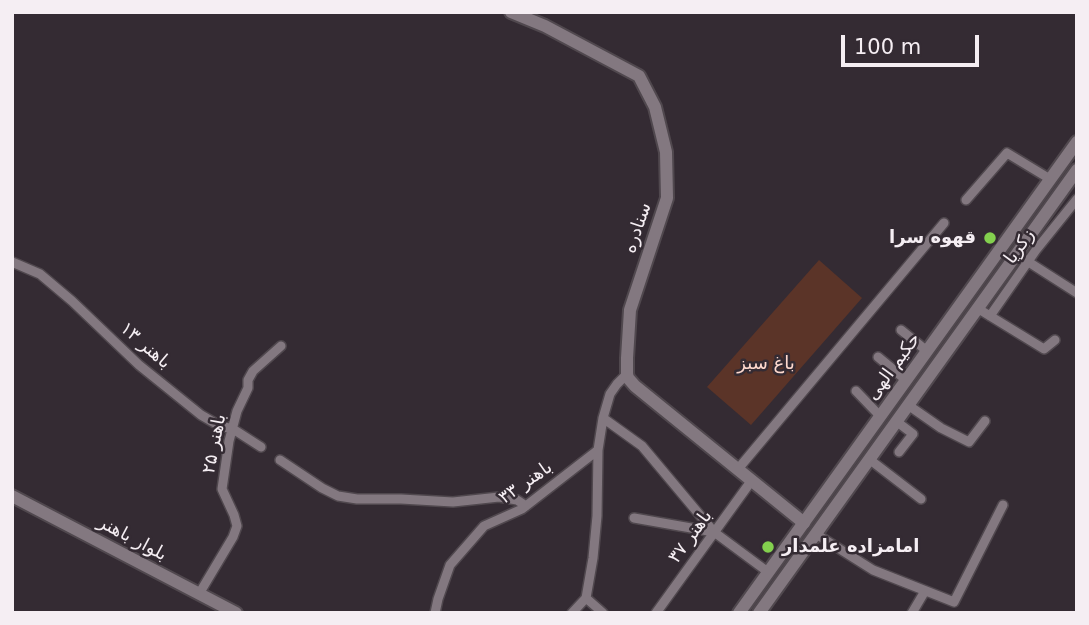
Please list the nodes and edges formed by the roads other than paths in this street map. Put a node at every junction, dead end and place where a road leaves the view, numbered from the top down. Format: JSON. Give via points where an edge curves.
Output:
{"nodes":[{"id":1,"x":511,"y":12,"type":"edge"},
{"id":2,"x":1077,"y":142,"type":"edge"},
{"id":3,"x":1077,"y":170,"type":"edge"},
{"id":4,"x":1050,"y":179,"type":"junction"},
{"id":5,"x":1077,"y":198,"type":"edge"},
{"id":6,"x":966,"y":200,"type":"dead end"},
{"id":7,"x":944,"y":223,"type":"dead end"},
{"id":8,"x":1003,"y":245,"type":"junction"},
{"id":9,"x":1016,"y":254,"type":"junction"},
{"id":10,"x":1028,"y":261,"type":"junction"},
{"id":11,"x":12,"y":262,"type":"edge"},
{"id":12,"x":1077,"y":293,"type":"edge"},
{"id":13,"x":977,"y":309,"type":"junction"},
{"id":14,"x":990,"y":316,"type":"junction"},
{"id":15,"x":901,"y":330,"type":"dead end"},
{"id":16,"x":1055,"y":340,"type":"dead end"},
{"id":17,"x":281,"y":345,"type":"dead end"},
{"id":18,"x":927,"y":351,"type":"junction"},
{"id":19,"x":878,"y":357,"type":"dead end"},
{"id":20,"x":627,"y":374,"type":"junction"},
{"id":21,"x":906,"y":380,"type":"junction"},
{"id":22,"x":856,"y":391,"type":"dead end"},
{"id":23,"x":908,"y":405,"type":"junction"},
{"id":24,"x":880,"y":416,"type":"junction"},
{"id":25,"x":603,"y":418,"type":"junction"},
{"id":26,"x":896,"y":421,"type":"junction"},
{"id":27,"x":985,"y":421,"type":"dead end"},
{"id":28,"x":233,"y":429,"type":"junction"},
{"id":29,"x":261,"y":447,"type":"dead end"},
{"id":30,"x":598,"y":450,"type":"junction"},
{"id":31,"x":899,"y":452,"type":"dead end"},
{"id":32,"x":869,"y":459,"type":"junction"},
{"id":33,"x":280,"y":460,"type":"dead end"},
{"id":34,"x":738,"y":469,"type":"junction"},
{"id":35,"x":752,"y":480,"type":"junction"},
{"id":36,"x":12,"y":496,"type":"edge"},
{"id":37,"x":921,"y":499,"type":"dead end"},
{"id":38,"x":1003,"y":505,"type":"dead end"},
{"id":39,"x":526,"y":506,"type":"junction"},
{"id":40,"x":634,"y":518,"type":"dead end"},
{"id":41,"x":804,"y":523,"type":"junction"},
{"id":42,"x":714,"y":533,"type":"junction"},
{"id":43,"x":816,"y":534,"type":"junction"},
{"id":44,"x":768,"y":572,"type":"junction"},
{"id":45,"x":925,"y":592,"type":"junction"},
{"id":46,"x":199,"y":594,"type":"junction"},
{"id":47,"x":586,"y":598,"type":"junction"},
{"id":48,"x":229,"y":611,"type":"edge"},
{"id":49,"x":435,"y":613,"type":"edge"},
{"id":50,"x":572,"y":613,"type":"edge"},
{"id":51,"x":603,"y":613,"type":"edge"},
{"id":52,"x":656,"y":613,"type":"edge"},
{"id":53,"x":739,"y":613,"type":"edge"},
{"id":54,"x":759,"y":613,"type":"edge"},
{"id":55,"x":912,"y":613,"type":"edge"}],
"edges":[{"from":1,"to":20,"type":"main road","name":"سنادره","via":[[639,76],[655,107],[666,152],[667,198],[630,310]]},
{"from":2,"to":4,"type":"main road","name":"حکیم الهی"},
{"from":3,"to":9,"type":"main road","name":"حکیم الهی"},
{"from":4,"to":6,"type":"street","via":[[1007,153]]},
{"from":4,"to":8,"type":"main road","name":"حکیم الهی"},
{"from":5,"to":10,"type":"street","name":"زکریا"},
{"from":7,"to":34,"type":"street"},
{"from":8,"to":9,"type":"main road"},
{"from":8,"to":18,"type":"main road","name":"حکیم الهی"},
{"from":9,"to":10,"type":"street"},
{"from":9,"to":13,"type":"main road","name":"حکیم الهی"},
{"from":10,"to":12,"type":"street"},
{"from":10,"to":14,"type":"street","name":"زکریا"},
{"from":11,"to":28,"type":"street","name":"باهنر ۱۳","via":[[40,274],[201,415]]},
{"from":13,"to":14,"type":"street"},
{"from":13,"to":23,"type":"main road","name":"حکیم الهی"},
{"from":14,"to":16,"type":"street","via":[[1044,349]]},
{"from":15,"to":18,"type":"street"},
{"from":17,"to":28,"type":"street","name":"باهنر ۲۵","via":[[253,371]]},
{"from":18,"to":21,"type":"main road","name":"حکیم الهی"},
{"from":19,"to":21,"type":"street"},
{"from":20,"to":25,"type":"street","via":[[610,394]]},
{"from":20,"to":34,"type":"main road","via":[[635,386]]},
{"from":21,"to":24,"type":"main road","name":"حکیم الهی"},
{"from":22,"to":24,"type":"street"},
{"from":23,"to":26,"type":"main road","name":"حکیم الهی"},
{"from":23,"to":27,"type":"street","via":[[969,442]]},
{"from":24,"to":41,"type":"main road","name":"حکیم الهی"},
{"from":25,"to":30,"type":"street"},
{"from":25,"to":42,"type":"street","via":[[642,446]]},
{"from":26,"to":31,"type":"street","via":[[913,434]]},
{"from":26,"to":32,"type":"main road","name":"حکیم الهی"},
{"from":28,"to":29,"type":"street","name":"باهنر ۱۳"},
{"from":28,"to":46,"type":"street","name":"باهنر ۲۵","via":[[222,489],[237,526]]},
{"from":30,"to":39,"type":"street","name":"باهنر ۳۳"},
{"from":30,"to":47,"type":"street","via":[[597,516]]},
{"from":32,"to":37,"type":"street"},
{"from":32,"to":43,"type":"main road","name":"حکیم الهی"},
{"from":33,"to":39,"type":"street","via":[[338,496],[453,502],[499,497]]},
{"from":34,"to":35,"type":"main road"},
{"from":35,"to":41,"type":"main road"},
{"from":35,"to":42,"type":"street","name":"باهنر ۳۷"},
{"from":36,"to":46,"type":"main road","name":"بلوار باهنر"},
{"from":38,"to":45,"type":"street","via":[[954,603]]},
{"from":39,"to":49,"type":"street","name":"باهنر ۳۳","via":[[484,526],[461,551],[450,565]]},
{"from":40,"to":42,"type":"street"},
{"from":41,"to":43,"type":"main road"},
{"from":41,"to":44,"type":"main road","name":"حکیم الهی"},
{"from":42,"to":44,"type":"street"},
{"from":42,"to":52,"type":"street","name":"باهنر ۳۷"},
{"from":43,"to":45,"type":"street","via":[[873,570]]},
{"from":43,"to":54,"type":"main road","name":"حکیم الهی"},
{"from":44,"to":53,"type":"main road","name":"حکیم الهی"},
{"from":45,"to":55,"type":"street"},
{"from":46,"to":48,"type":"main road","name":"بلوار باهنر"},
{"from":47,"to":50,"type":"street"},
{"from":47,"to":51,"type":"street"}]}
